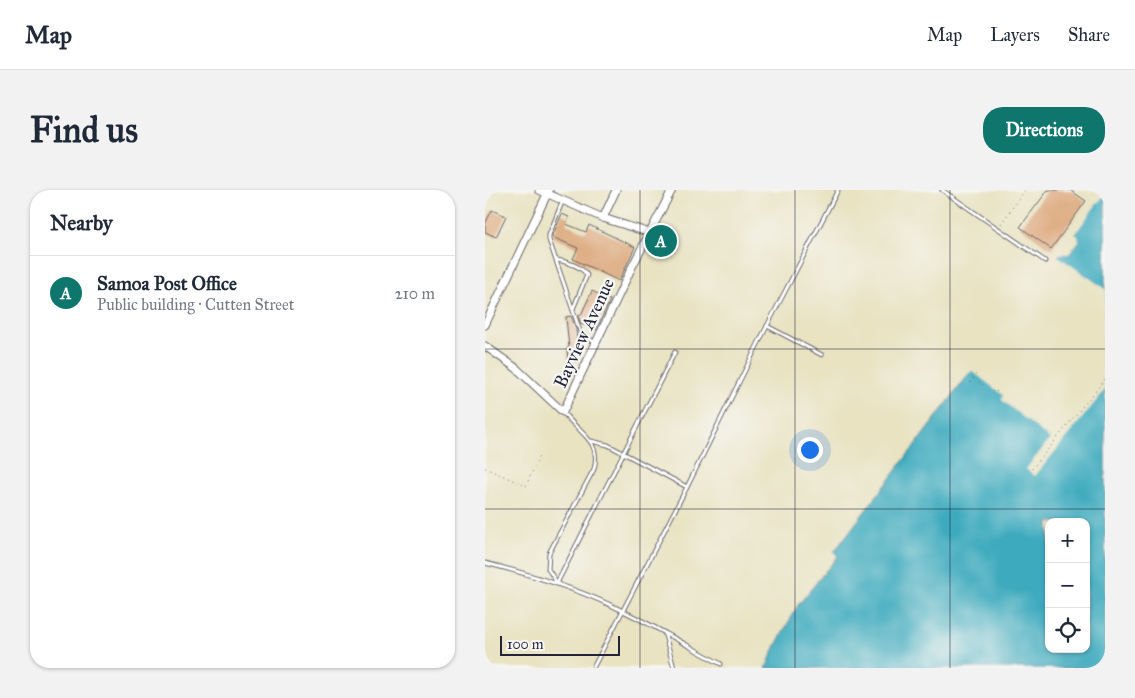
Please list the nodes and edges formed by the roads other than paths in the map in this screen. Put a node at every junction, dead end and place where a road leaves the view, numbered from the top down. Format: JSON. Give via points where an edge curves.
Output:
{"nodes":[{"id":1,"x":539,"y":190,"type":"edge"},
{"id":2,"x":616,"y":190,"type":"edge"},
{"id":3,"x":672,"y":190,"type":"edge"},
{"id":4,"x":838,"y":190,"type":"edge"},
{"id":5,"x":945,"y":191,"type":"edge"},
{"id":6,"x":548,"y":192,"type":"edge"},
{"id":7,"x":563,"y":200,"type":"junction"},
{"id":8,"x":603,"y":218,"type":"junction"},
{"id":9,"x":650,"y":234,"type":"junction"},
{"id":10,"x":557,"y":260,"type":"junction"},
{"id":11,"x":1045,"y":261,"type":"dead end"},
{"id":12,"x":573,"y":309,"type":"junction"},
{"id":13,"x":485,"y":326,"type":"edge"},
{"id":14,"x":767,"y":326,"type":"junction"},
{"id":15,"x":596,"y":343,"type":"junction"},
{"id":16,"x":485,"y":346,"type":"edge"},
{"id":17,"x":675,"y":352,"type":"dead end"},
{"id":18,"x":822,"y":355,"type":"dead end"},
{"id":19,"x":563,"y":412,"type":"junction"},
{"id":20,"x":591,"y":442,"type":"junction"},
{"id":21,"x":624,"y":453,"type":"junction"},
{"id":22,"x":687,"y":487,"type":"junction"},
{"id":23,"x":485,"y":564,"type":"edge"},
{"id":24,"x":557,"y":583,"type":"junction"},
{"id":25,"x":623,"y":610,"type":"junction"},
{"id":26,"x":665,"y":634,"type":"junction"},
{"id":27,"x":721,"y":664,"type":"dead end"},
{"id":28,"x":593,"y":668,"type":"edge"},
{"id":29,"x":674,"y":668,"type":"edge"}],
"edges":[{"from":1,"to":6,"type":"street"},
{"from":2,"to":8,"type":"street"},
{"from":3,"to":9,"type":"street","name":"Bayview Avenue"},
{"from":4,"to":14,"type":"lane"},
{"from":5,"to":11,"type":"lane"},
{"from":6,"to":7,"type":"street"},
{"from":6,"to":13,"type":"street"},
{"from":7,"to":8,"type":"street"},
{"from":7,"to":10,"type":"lane","via":[[549,235]]},
{"from":8,"to":9,"type":"street"},
{"from":9,"to":15,"type":"street","name":"Bayview Avenue"},
{"from":10,"to":12,"type":"lane"},
{"from":10,"to":12,"type":"lane","via":[[584,270],[587,275]]},
{"from":12,"to":15,"type":"lane","via":[[581,334]]},
{"from":14,"to":18,"type":"lane"},
{"from":14,"to":22,"type":"lane"},
{"from":15,"to":19,"type":"street","name":"Bayview Avenue"},
{"from":16,"to":19,"type":"street","via":[[516,368]]},
{"from":17,"to":21,"type":"lane"},
{"from":19,"to":20,"type":"lane"},
{"from":20,"to":21,"type":"lane","via":[[608,445]]},
{"from":20,"to":24,"type":"lane","via":[[597,459],[594,469],[549,553],[548,569]]},
{"from":21,"to":22,"type":"lane"},
{"from":21,"to":24,"type":"lane"},
{"from":22,"to":25,"type":"lane"},
{"from":23,"to":24,"type":"lane"},
{"from":24,"to":25,"type":"lane"},
{"from":25,"to":26,"type":"lane"},
{"from":25,"to":28,"type":"lane"},
{"from":26,"to":27,"type":"lane"},
{"from":26,"to":29,"type":"lane"}]}
